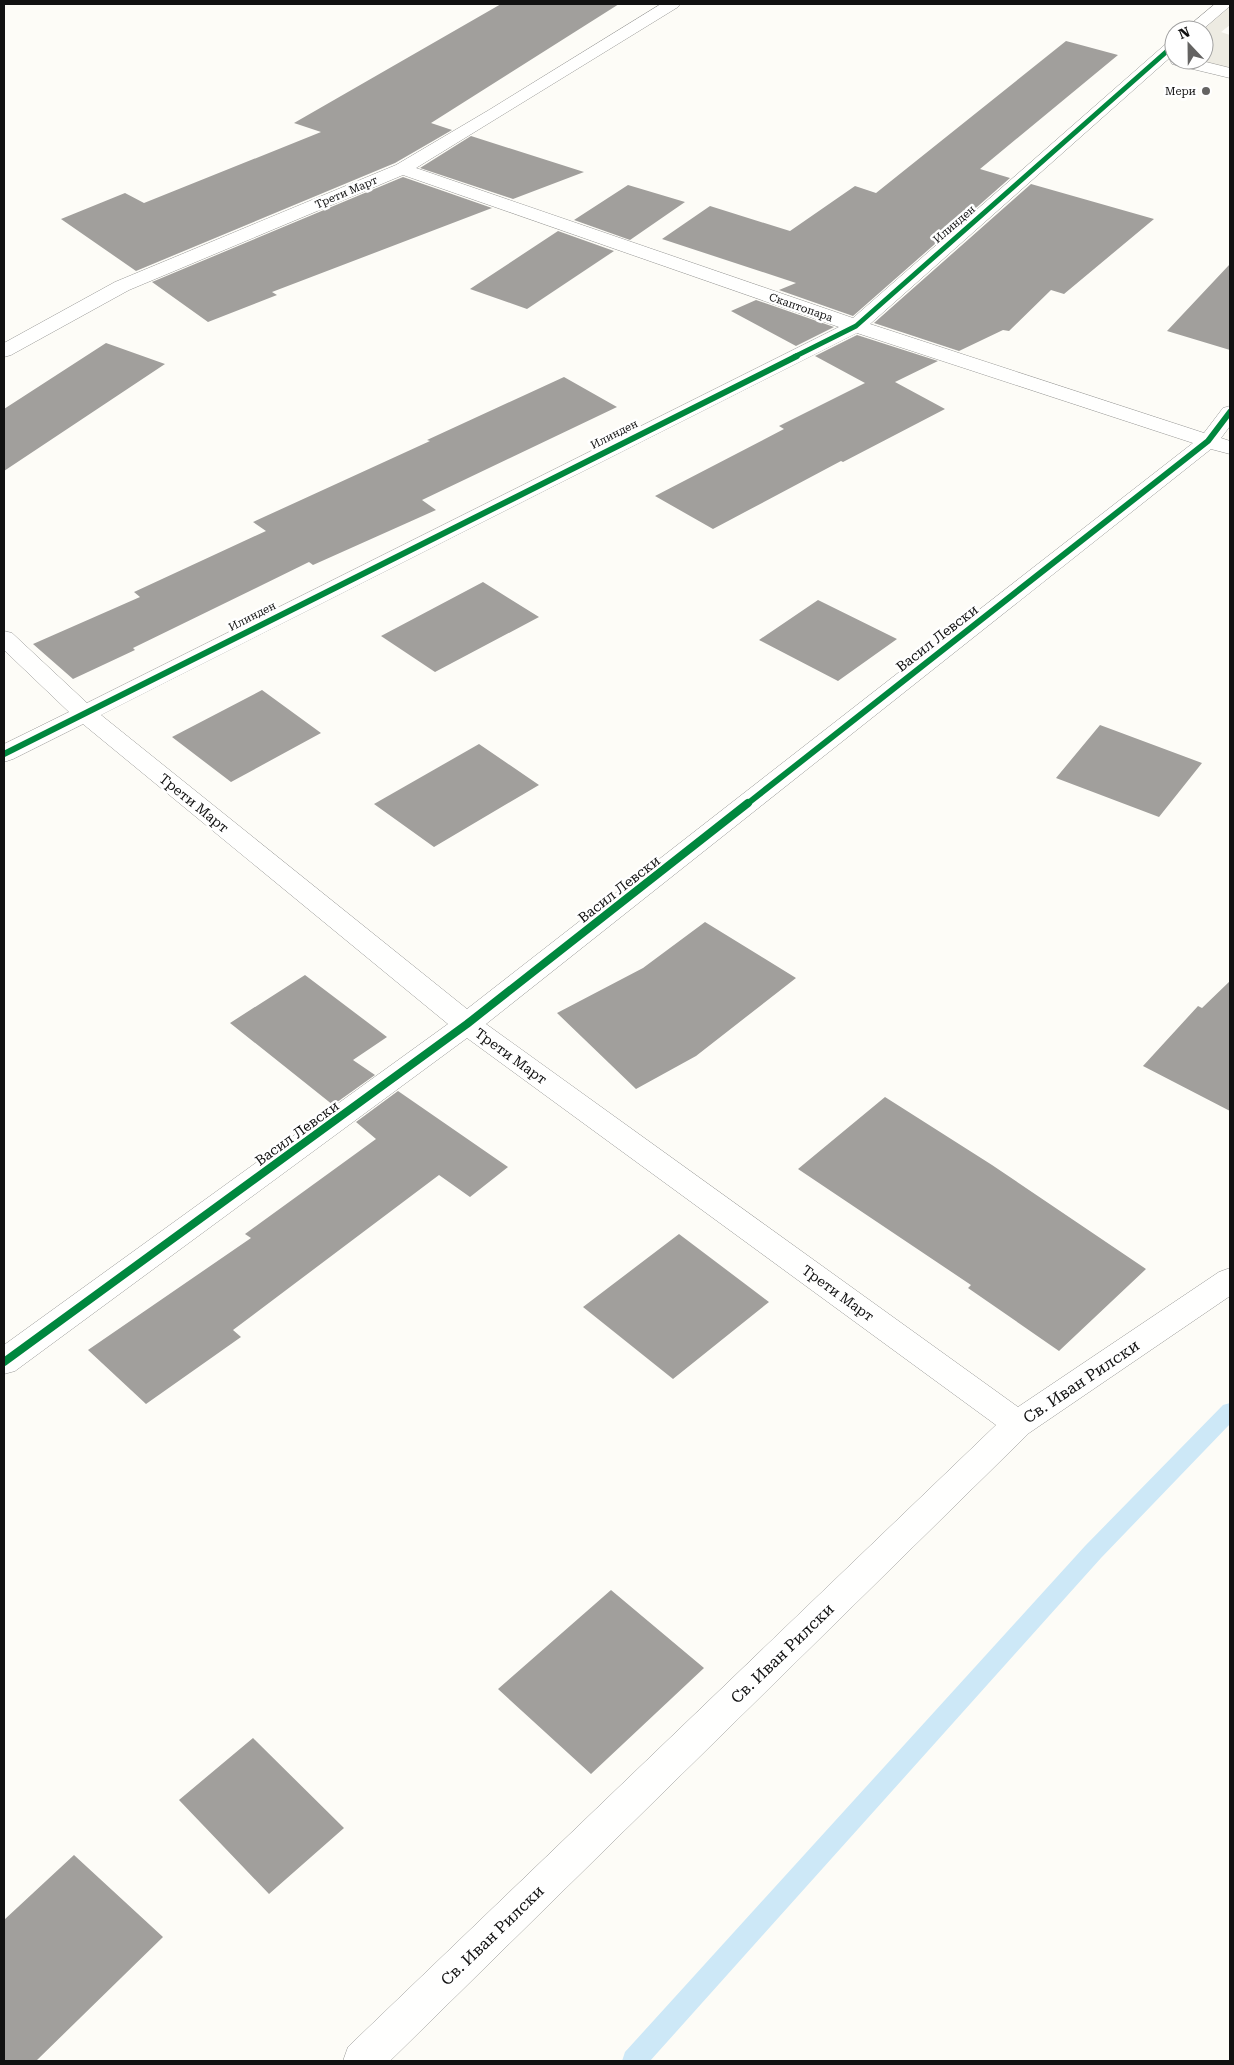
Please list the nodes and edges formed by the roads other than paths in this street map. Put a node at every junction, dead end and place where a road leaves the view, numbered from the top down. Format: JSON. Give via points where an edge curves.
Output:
{"nodes":[{"id":1,"x":672,"y":4,"type":"edge"},
{"id":2,"x":1224,"y":4,"type":"edge"},
{"id":3,"x":1204,"y":20,"type":"edge"},
{"id":4,"x":1164,"y":62,"type":"edge"},
{"id":5,"x":1214,"y":68,"type":"edge"},
{"id":6,"x":1230,"y":73,"type":"edge"},
{"id":7,"x":402,"y":169,"type":"junction"},
{"id":8,"x":856,"y":326,"type":"junction"},
{"id":9,"x":4,"y":351,"type":"edge"},
{"id":10,"x":1230,"y":412,"type":"edge"},
{"id":11,"x":1219,"y":444,"type":"edge"},
{"id":12,"x":4,"y":638,"type":"edge"},
{"id":13,"x":84,"y":713,"type":"junction"},
{"id":14,"x":4,"y":754,"type":"edge"},
{"id":15,"x":467,"y":1024,"type":"junction"},
{"id":16,"x":1230,"y":1280,"type":"edge"},
{"id":17,"x":4,"y":1362,"type":"edge"},
{"id":18,"x":1018,"y":1424,"type":"junction"},
{"id":19,"x":362,"y":2061,"type":"edge"}],
"edges":[{"from":1,"to":7,"type":"street","name":"Трети Март"},
{"from":2,"to":3,"type":"street"},
{"from":4,"to":8,"type":"street","name":"Илинден"},
{"from":5,"to":6,"type":"street"},
{"from":7,"to":8,"type":"street","name":"Скаптопара"},
{"from":7,"to":9,"type":"street","name":"Трети Март","via":[[122,286]]},
{"from":8,"to":11,"type":"street","name":"Скаптопара"},
{"from":8,"to":13,"type":"street","name":"Илинден"},
{"from":10,"to":11,"type":"street","name":"Васил Левски"},
{"from":11,"to":15,"type":"street","name":"Васил Левски"},
{"from":12,"to":13,"type":"street","name":"Трети Март"},
{"from":13,"to":14,"type":"street","name":"Илинден"},
{"from":13,"to":15,"type":"street","name":"Трети Март"},
{"from":15,"to":17,"type":"street","name":"Васил Левски"},
{"from":15,"to":18,"type":"street","name":"Трети Март"},
{"from":16,"to":18,"type":"street","name":"Св. Иван Рилски"},
{"from":18,"to":19,"type":"street","name":"Св. Иван Рилски"}]}
